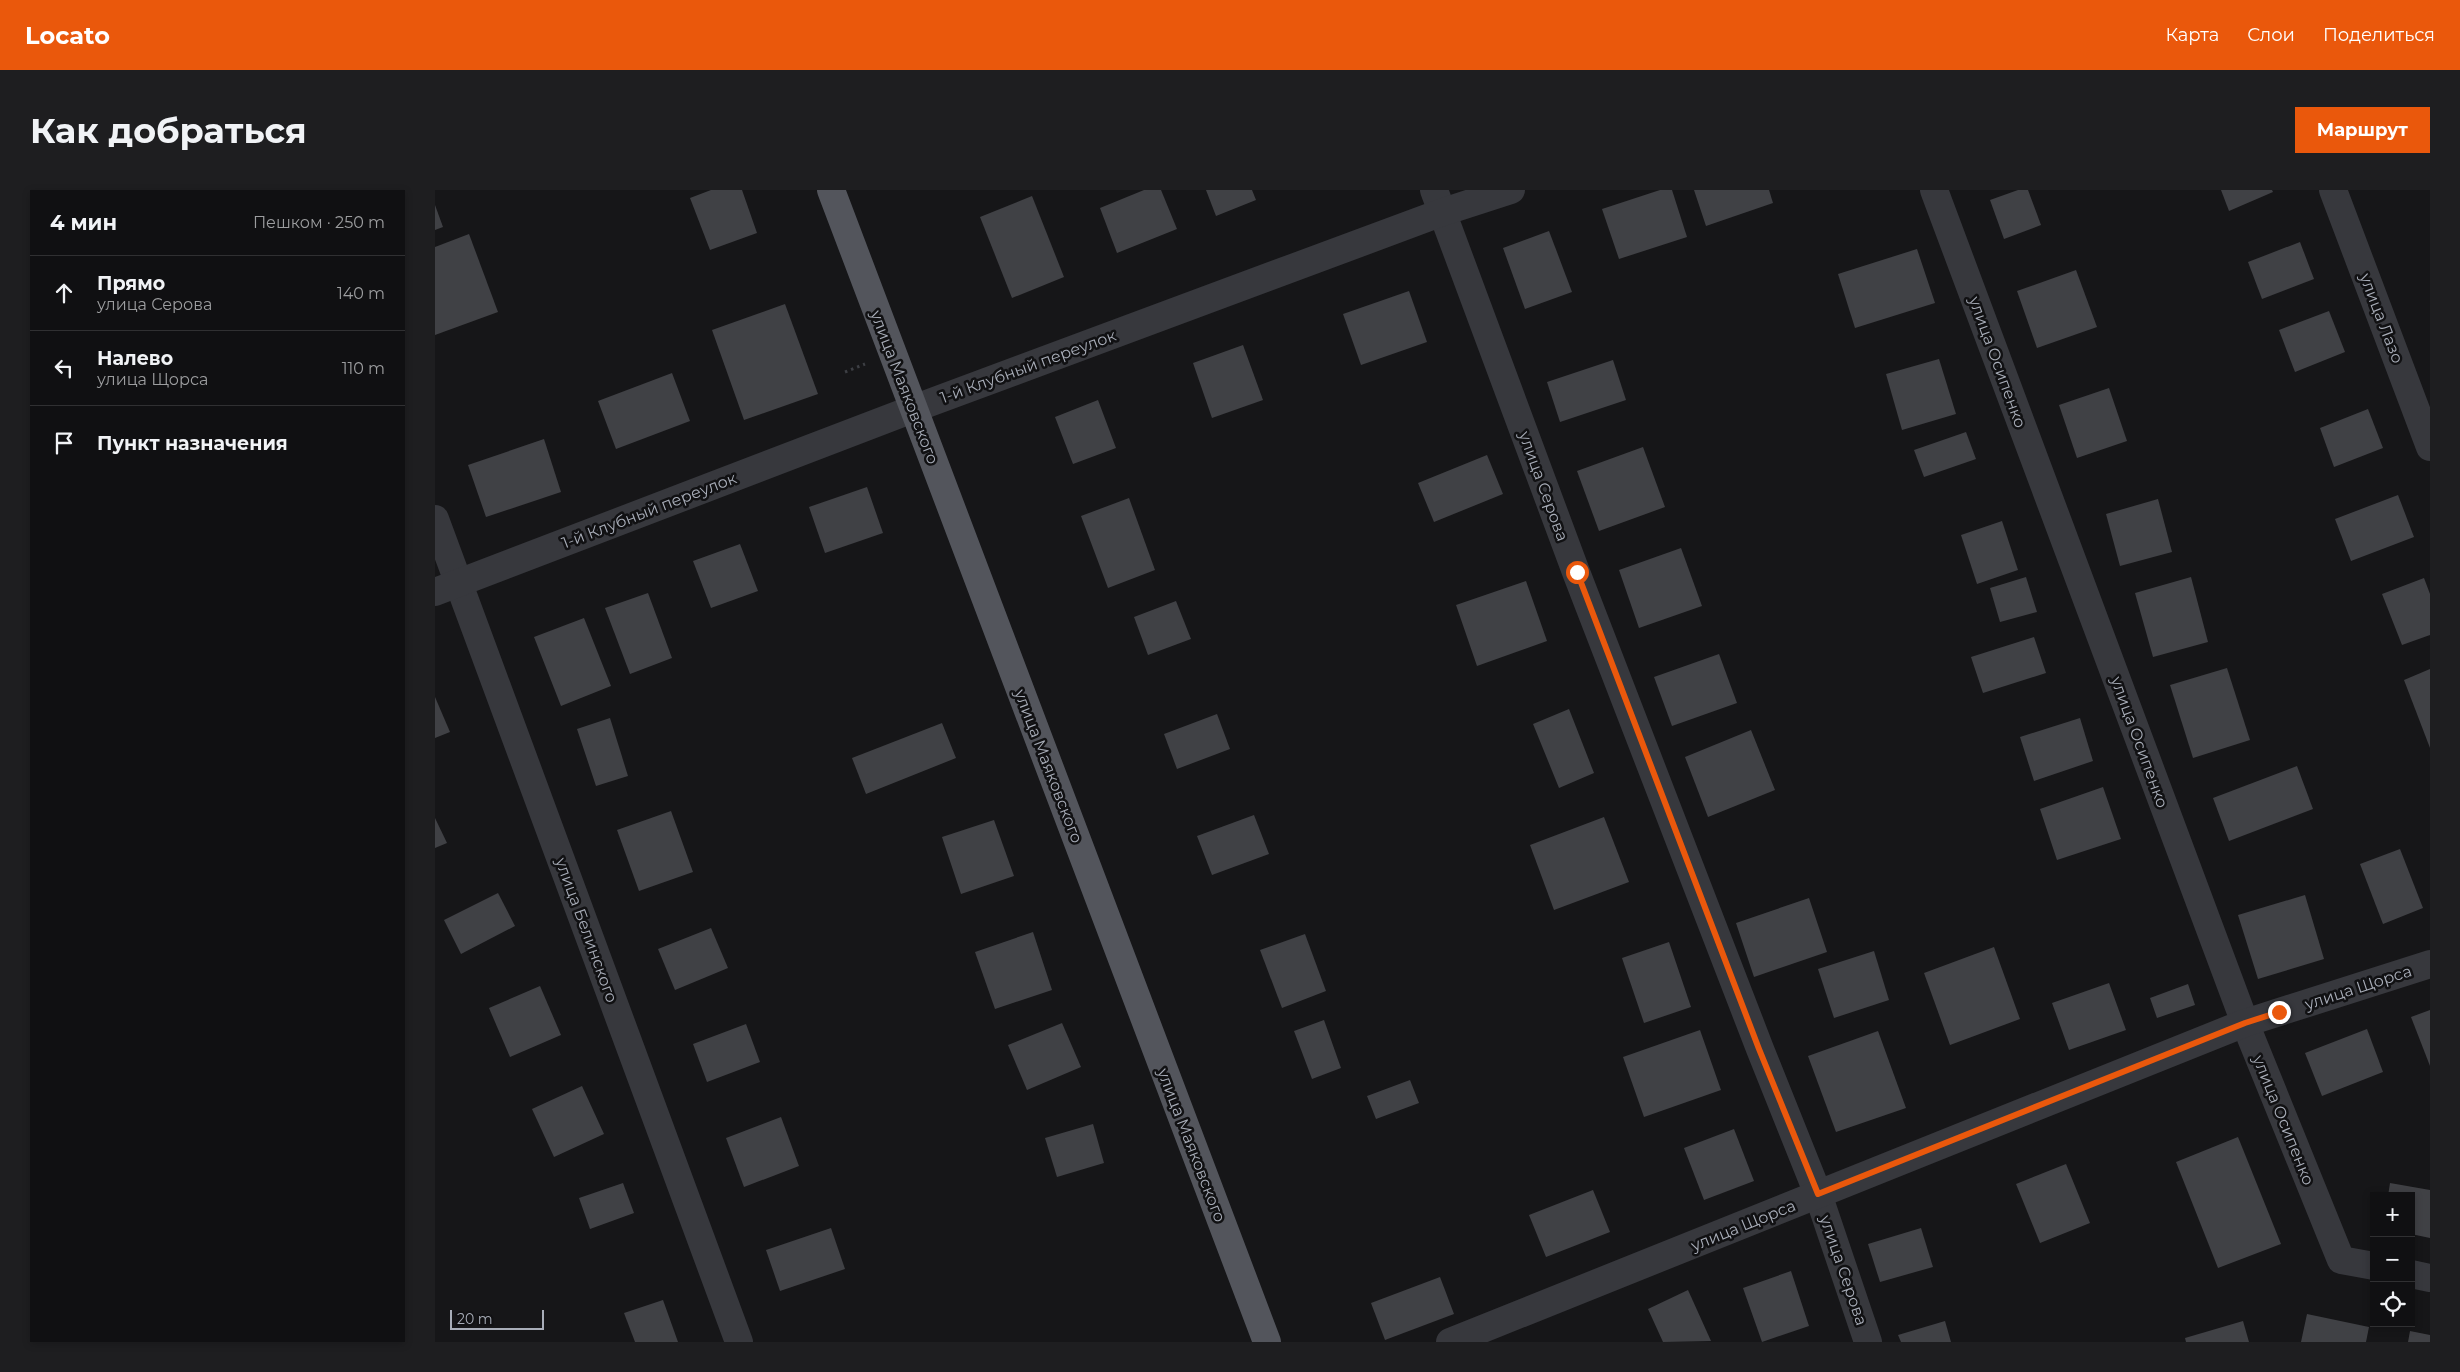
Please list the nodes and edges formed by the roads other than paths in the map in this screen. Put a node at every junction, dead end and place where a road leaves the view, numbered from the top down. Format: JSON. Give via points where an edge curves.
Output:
{"nodes":[{"id":1,"x":831,"y":190,"type":"edge"},
{"id":2,"x":1511,"y":190,"type":"edge"},
{"id":3,"x":1934,"y":190,"type":"edge"},
{"id":4,"x":2333,"y":190,"type":"edge"},
{"id":5,"x":1438,"y":201,"type":"edge"},
{"id":6,"x":913,"y":409,"type":"junction"},
{"id":7,"x":2430,"y":447,"type":"edge"},
{"id":8,"x":435,"y":519,"type":"edge"},
{"id":9,"x":447,"y":587,"type":"edge"},
{"id":10,"x":2430,"y":964,"type":"edge"},
{"id":11,"x":2245,"y":1023,"type":"junction"},
{"id":12,"x":1818,"y":1194,"type":"junction"},
{"id":13,"x":2370,"y":1265,"type":"edge"},
{"id":14,"x":2415,"y":1275,"type":"edge"},
{"id":15,"x":2430,"y":1278,"type":"edge"},
{"id":16,"x":739,"y":1342,"type":"edge"},
{"id":17,"x":1267,"y":1342,"type":"edge"},
{"id":18,"x":1450,"y":1342,"type":"edge"},
{"id":19,"x":1868,"y":1342,"type":"edge"}],
"edges":[{"from":1,"to":6,"type":"main road","name":"улица Маяковского"},
{"from":2,"to":5,"type":"street","name":"1-й Клубный переулок"},
{"from":3,"to":11,"type":"street","name":"улица Осипенко"},
{"from":4,"to":7,"type":"street","name":"улица Лазо"},
{"from":5,"to":6,"type":"street","name":"1-й Клубный переулок"},
{"from":5,"to":12,"type":"street","name":"улица Серова","via":[[1587,600]]},
{"from":6,"to":9,"type":"street","name":"1-й Клубный переулок"},
{"from":6,"to":17,"type":"main road","name":"улица Маяковского"},
{"from":8,"to":9,"type":"street","name":"улица Белинского"},
{"from":9,"to":16,"type":"street","name":"улица Белинского"},
{"from":10,"to":11,"type":"street","name":"улица Щорса"},
{"from":11,"to":12,"type":"street","name":"улица Щорса"},
{"from":11,"to":13,"type":"street","name":"улица Осипенко","via":[[2341,1260]]},
{"from":12,"to":18,"type":"street","name":"улица Щорса"},
{"from":12,"to":19,"type":"street","name":"улица Серова"},
{"from":14,"to":15,"type":"street"}]}
